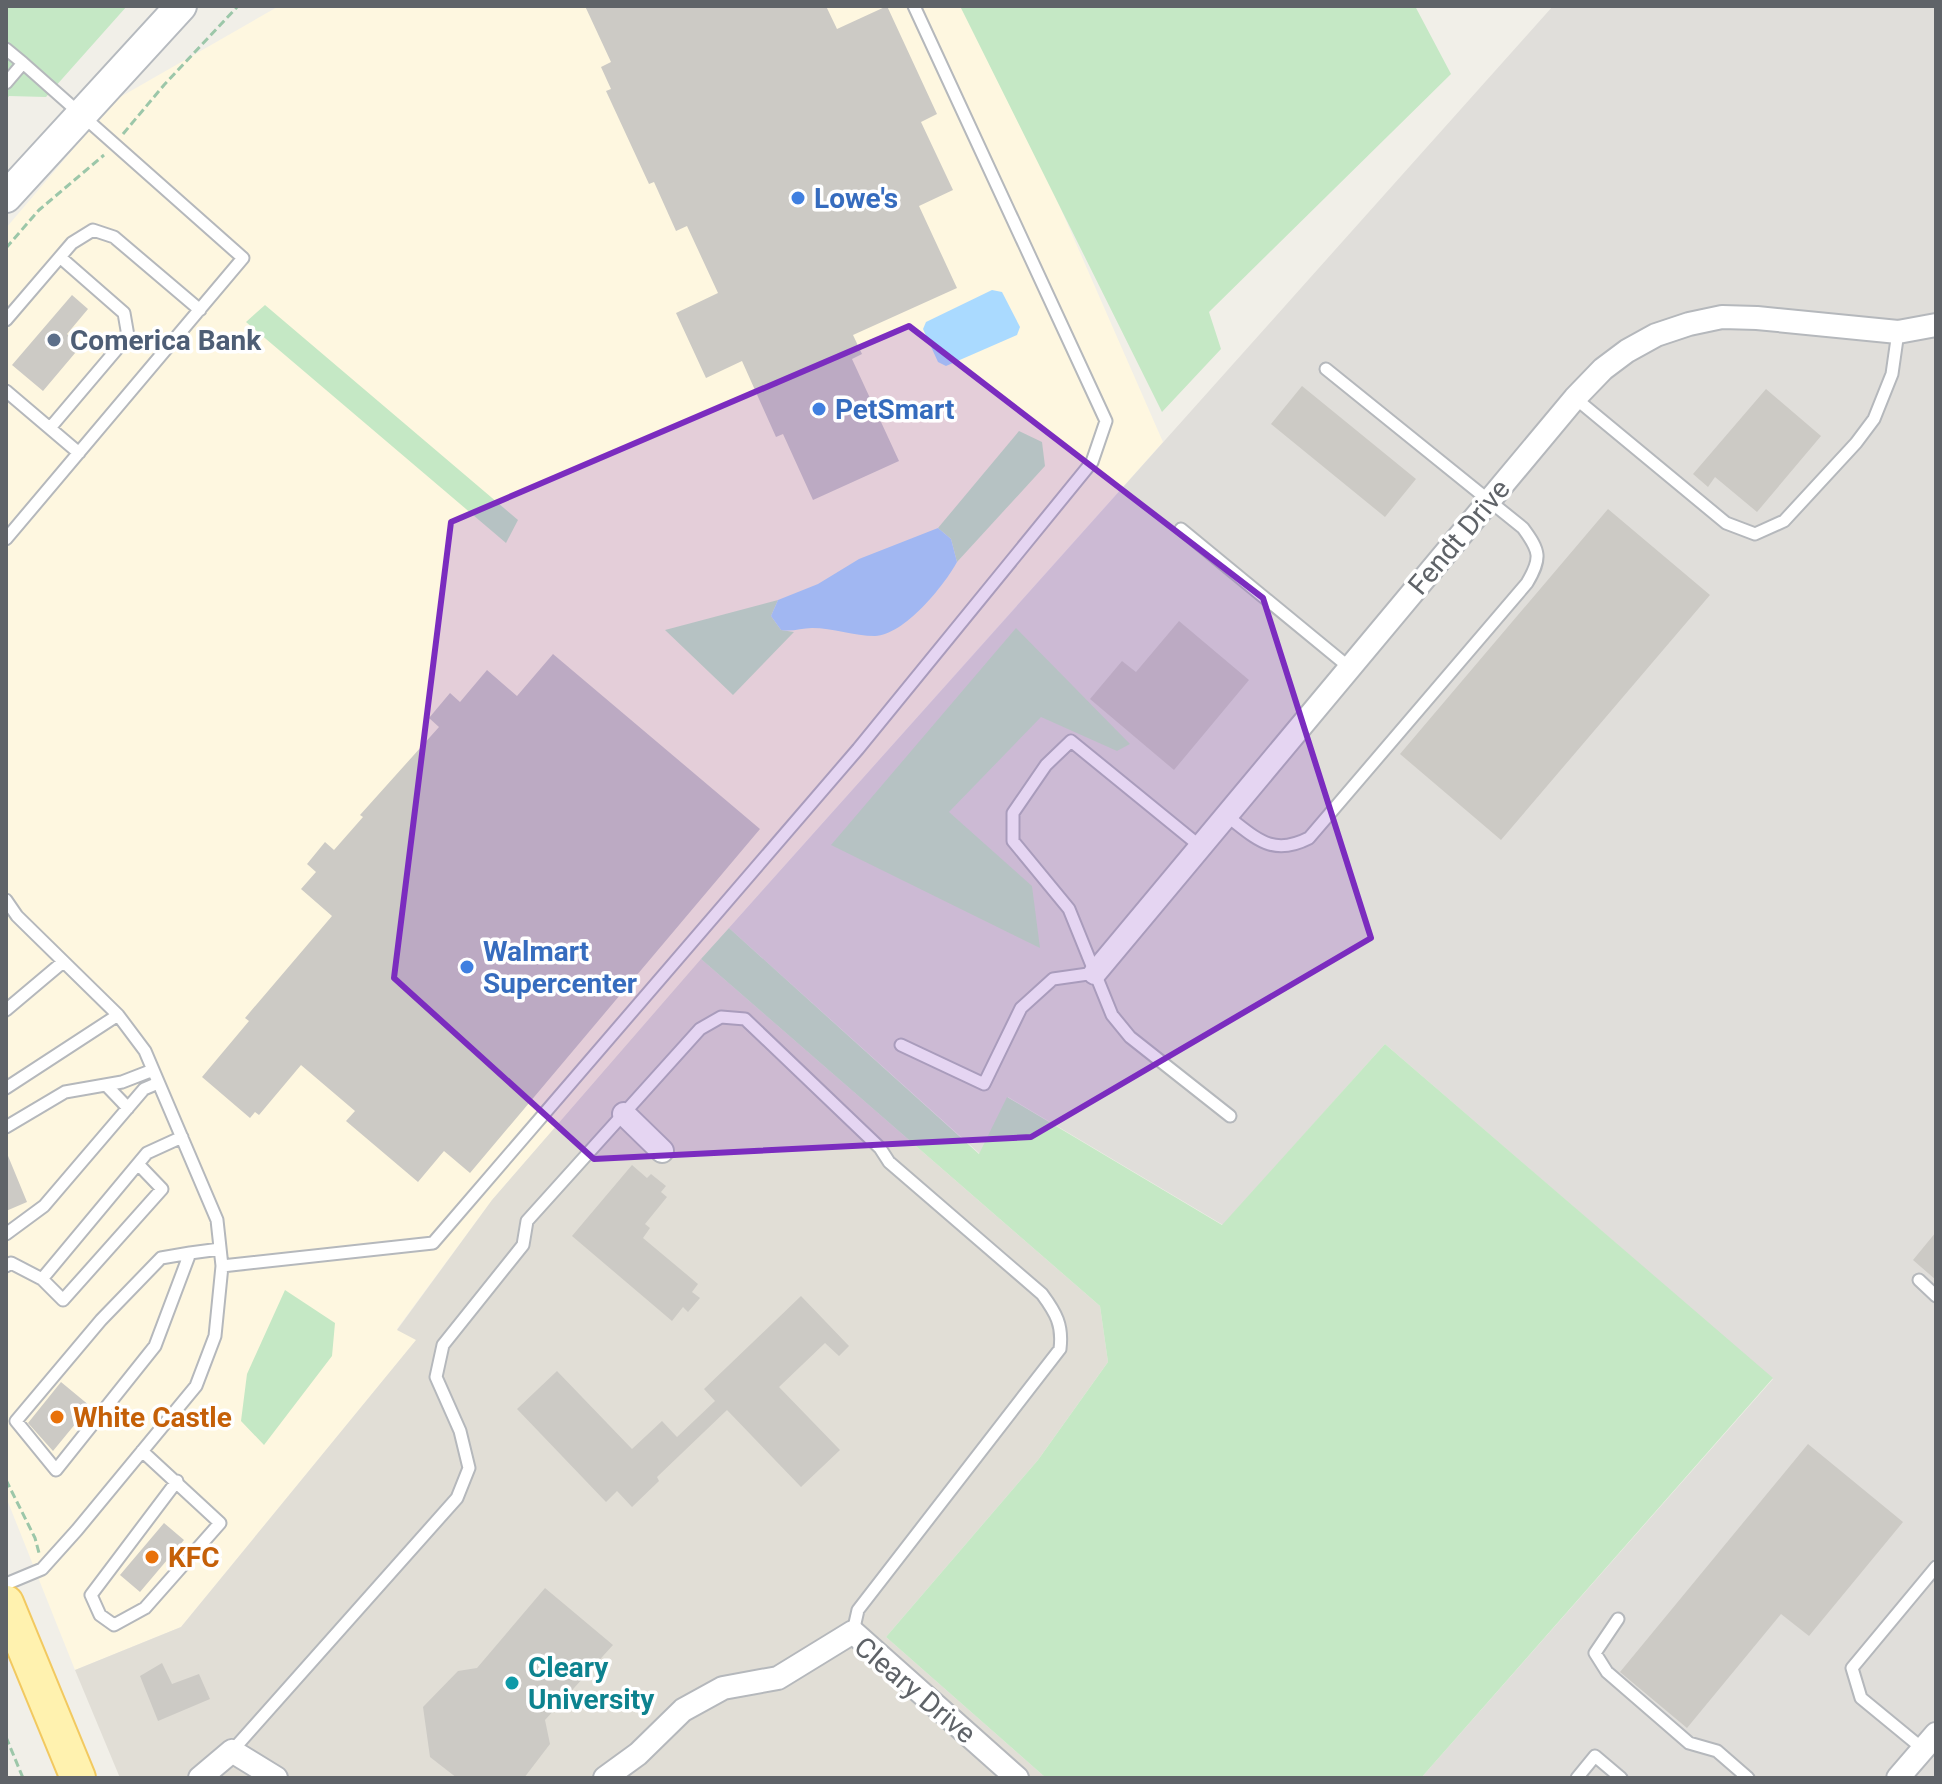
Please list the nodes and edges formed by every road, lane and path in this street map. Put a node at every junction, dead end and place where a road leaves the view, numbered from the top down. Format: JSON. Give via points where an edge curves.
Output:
{"nodes":[{"id":1,"x":181,"y":6,"type":"edge"},
{"id":2,"x":238,"y":6,"type":"edge"},
{"id":3,"x":914,"y":6,"type":"edge"},
{"id":4,"x":6,"y":49,"type":"edge"},
{"id":5,"x":23,"y":63,"type":"junction"},
{"id":6,"x":6,"y":83,"type":"edge"},
{"id":7,"x":80,"y":114,"type":"junction"},
{"id":8,"x":114,"y":144,"type":"junction"},
{"id":9,"x":6,"y":197,"type":"edge"},
{"id":10,"x":6,"y":248,"type":"edge"},
{"id":11,"x":60,"y":257,"type":"junction"},
{"id":12,"x":200,"y":310,"type":"junction"},
{"id":13,"x":6,"y":320,"type":"edge"},
{"id":14,"x":1936,"y":325,"type":"edge"},
{"id":15,"x":1898,"y":332,"type":"junction"},
{"id":16,"x":1326,"y":369,"type":"dead end"},
{"id":17,"x":6,"y":391,"type":"edge"},
{"id":18,"x":1575,"y":398,"type":"junction"},
{"id":19,"x":50,"y":428,"type":"junction"},
{"id":20,"x":79,"y":453,"type":"junction"},
{"id":21,"x":1490,"y":500,"type":"junction"},
{"id":22,"x":1181,"y":529,"type":"dead end"},
{"id":23,"x":6,"y":539,"type":"edge"},
{"id":24,"x":1350,"y":668,"type":"junction"},
{"id":25,"x":1227,"y":816,"type":"junction"},
{"id":26,"x":1201,"y":847,"type":"junction"},
{"id":27,"x":6,"y":900,"type":"edge"},
{"id":28,"x":63,"y":962,"type":"junction"},
{"id":29,"x":1095,"y":973,"type":"junction"},
{"id":30,"x":6,"y":1010,"type":"edge"},
{"id":31,"x":118,"y":1015,"type":"junction"},
{"id":32,"x":901,"y":1045,"type":"dead end"},
{"id":33,"x":153,"y":1070,"type":"junction"},
{"id":34,"x":158,"y":1083,"type":"junction"},
{"id":35,"x":106,"y":1085,"type":"junction"},
{"id":36,"x":6,"y":1088,"type":"edge"},
{"id":37,"x":128,"y":1108,"type":"junction"},
{"id":38,"x":624,"y":1114,"type":"junction"},
{"id":39,"x":1230,"y":1116,"type":"dead end"},
{"id":40,"x":6,"y":1127,"type":"edge"},
{"id":41,"x":182,"y":1137,"type":"junction"},
{"id":42,"x":662,"y":1151,"type":"dead end"},
{"id":43,"x":138,"y":1164,"type":"junction"},
{"id":44,"x":6,"y":1234,"type":"edge"},
{"id":45,"x":220,"y":1249,"type":"junction"},
{"id":46,"x":190,"y":1253,"type":"junction"},
{"id":47,"x":6,"y":1266,"type":"edge"},
{"id":48,"x":222,"y":1266,"type":"junction"},
{"id":49,"x":42,"y":1279,"type":"junction"},
{"id":50,"x":1919,"y":1280,"type":"dead end"},
{"id":51,"x":1936,"y":1296,"type":"edge"},
{"id":52,"x":142,"y":1451,"type":"junction"},
{"id":53,"x":6,"y":1480,"type":"edge"},
{"id":54,"x":177,"y":1481,"type":"junction"},
{"id":55,"x":1936,"y":1567,"type":"edge"},
{"id":56,"x":42,"y":1569,"type":"junction"},
{"id":57,"x":6,"y":1584,"type":"edge"},
{"id":58,"x":6,"y":1603,"type":"edge"},
{"id":59,"x":1618,"y":1619,"type":"dead end"},
{"id":60,"x":853,"y":1632,"type":"junction"},
{"id":61,"x":6,"y":1737,"type":"edge"},
{"id":62,"x":1930,"y":1741,"type":"edge"},
{"id":63,"x":232,"y":1751,"type":"junction"},
{"id":64,"x":23,"y":1778,"type":"edge"},
{"id":65,"x":78,"y":1778,"type":"edge"},
{"id":66,"x":200,"y":1778,"type":"edge"},
{"id":67,"x":276,"y":1778,"type":"edge"},
{"id":68,"x":605,"y":1778,"type":"edge"},
{"id":69,"x":1017,"y":1778,"type":"edge"},
{"id":70,"x":1577,"y":1778,"type":"edge"},
{"id":71,"x":1621,"y":1778,"type":"edge"},
{"id":72,"x":1748,"y":1778,"type":"edge"},
{"id":73,"x":1898,"y":1778,"type":"edge"}],
"edges":[{"from":1,"to":7,"type":"main road"},
{"from":2,"to":8,"type":"path"},
{"from":3,"to":48,"type":"lane","via":[[1106,421],[1092,462],[858,749],[433,1243]]},
{"from":4,"to":5,"type":"lane"},
{"from":5,"to":6,"type":"lane"},
{"from":5,"to":7,"type":"lane"},
{"from":7,"to":8,"type":"lane"},
{"from":7,"to":9,"type":"main road"},
{"from":8,"to":10,"type":"path","via":[[39,210]]},
{"from":8,"to":12,"type":"lane","via":[[243,258]]},
{"from":11,"to":12,"type":"lane","via":[[93,230],[114,237]]},
{"from":11,"to":13,"type":"lane"},
{"from":11,"to":19,"type":"lane","via":[[124,313],[128,336]]},
{"from":12,"to":20,"type":"lane"},
{"from":14,"to":15,"type":"street","name":"Fendt Drive"},
{"from":15,"to":18,"type":"street","name":"Fendt Drive","via":[[1722,317],[1656,335],[1603,369]]},
{"from":15,"to":18,"type":"lane","via":[[1892,374],[1874,419],[1784,521],[1755,534],[1726,523]]},
{"from":16,"to":21,"type":"lane"},
{"from":17,"to":19,"type":"lane"},
{"from":18,"to":21,"type":"street","name":"Fendt Drive"},
{"from":19,"to":20,"type":"lane"},
{"from":20,"to":23,"type":"lane"},
{"from":21,"to":24,"type":"street","name":"Fendt Drive"},
{"from":21,"to":25,"type":"lane","via":[[1536,546],[1538,565],[1527,583],[1309,838],[1273,847]]},
{"from":22,"to":24,"type":"lane"},
{"from":24,"to":25,"type":"street","name":"Fendt Drive"},
{"from":25,"to":26,"type":"street","name":"Fendt Drive"},
{"from":26,"to":29,"type":"street","name":"Fendt Drive"},
{"from":26,"to":29,"type":"lane","via":[[1071,741],[1046,765],[1013,813],[1013,841],[1069,909]]},
{"from":27,"to":28,"type":"lane"},
{"from":28,"to":30,"type":"lane"},
{"from":28,"to":31,"type":"lane"},
{"from":29,"to":32,"type":"lane","via":[[1053,979],[1021,1008],[984,1084]]},
{"from":29,"to":39,"type":"lane","via":[[1112,1015],[1130,1037]]},
{"from":31,"to":33,"type":"lane"},
{"from":31,"to":36,"type":"lane"},
{"from":33,"to":34,"type":"lane"},
{"from":33,"to":35,"type":"lane"},
{"from":34,"to":37,"type":"lane","via":[[144,1089]]},
{"from":34,"to":41,"type":"lane"},
{"from":35,"to":37,"type":"lane"},
{"from":35,"to":40,"type":"lane","via":[[65,1092]]},
{"from":37,"to":44,"type":"lane","via":[[44,1206]]},
{"from":38,"to":42,"type":"street"},
{"from":38,"to":60,"type":"lane","via":[[700,1029],[721,1017],[745,1019],[889,1162],[1042,1294],[1056,1313],[1062,1330],[1060,1349],[858,1610]]},
{"from":38,"to":63,"type":"lane","via":[[527,1221],[523,1245],[443,1345],[436,1377],[460,1431],[469,1468],[457,1498]]},
{"from":41,"to":43,"type":"lane","via":[[147,1153]]},
{"from":41,"to":45,"type":"lane","via":[[217,1220]]},
{"from":43,"to":49,"type":"lane"},
{"from":43,"to":49,"type":"lane","via":[[162,1189],[63,1300]]},
{"from":45,"to":46,"type":"lane"},
{"from":45,"to":48,"type":"lane"},
{"from":46,"to":46,"type":"lane","via":[[155,1346],[56,1470],[16,1421],[161,1258]]},
{"from":47,"to":49,"type":"lane","via":[[11,1263]]},
{"from":48,"to":52,"type":"lane","via":[[215,1336],[196,1386]]},
{"from":50,"to":51,"type":"lane"},
{"from":52,"to":54,"type":"lane"},
{"from":52,"to":56,"type":"lane"},
{"from":53,"to":56,"type":"path","via":[[35,1538]]},
{"from":54,"to":54,"type":"lane","via":[[220,1523],[145,1608],[114,1625],[100,1615],[91,1595]]},
{"from":55,"to":62,"type":"lane","via":[[1852,1668],[1861,1698]]},
{"from":56,"to":57,"type":"lane"},
{"from":58,"to":65,"type":"main road"},
{"from":59,"to":72,"type":"lane","via":[[1595,1653],[1607,1672],[1689,1743],[1717,1751]]},
{"from":60,"to":68,"type":"street","name":"Cleary Drive","via":[[778,1678],[723,1688],[683,1710]]},
{"from":60,"to":69,"type":"street","name":"Cleary Drive"},
{"from":61,"to":64,"type":"path"},
{"from":62,"to":73,"type":"street"},
{"from":63,"to":66,"type":"street"},
{"from":63,"to":67,"type":"street"},
{"from":70,"to":71,"type":"lane","via":[[1595,1756]]}]}
